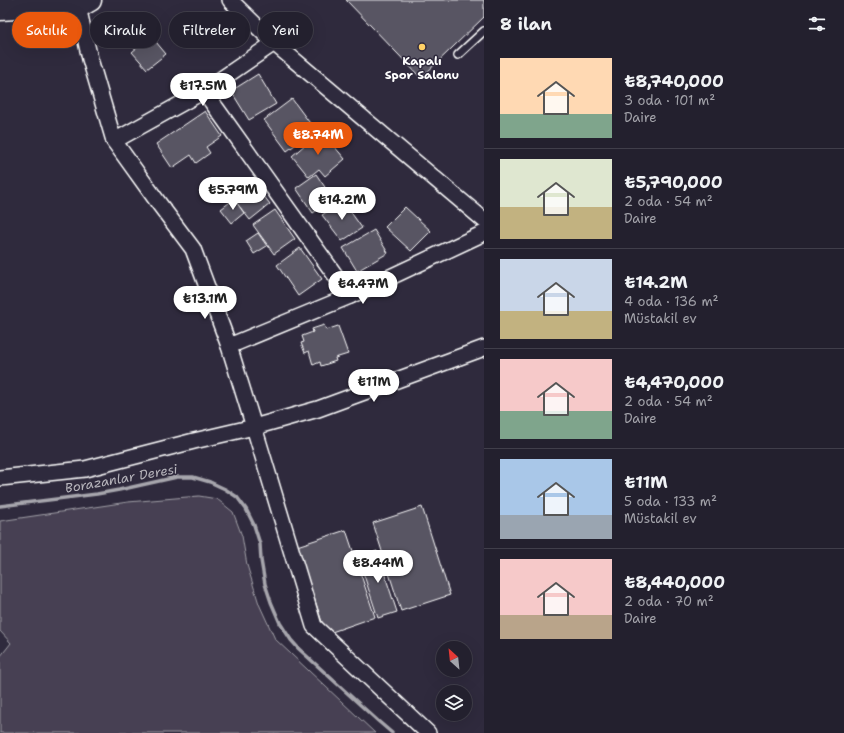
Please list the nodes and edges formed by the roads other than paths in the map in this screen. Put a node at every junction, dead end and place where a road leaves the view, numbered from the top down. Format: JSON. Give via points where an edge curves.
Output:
{"nodes":[{"id":1,"x":230,"y":0,"type":"edge"},
{"id":2,"x":84,"y":3,"type":"edge"},
{"id":3,"x":0,"y":8,"type":"edge"},
{"id":4,"x":258,"y":27,"type":"edge"},
{"id":5,"x":484,"y":31,"type":"edge"},
{"id":6,"x":267,"y":48,"type":"edge"},
{"id":7,"x":280,"y":48,"type":"edge"},
{"id":8,"x":458,"y":55,"type":"dead end"},
{"id":9,"x":204,"y":91,"type":"junction"},
{"id":10,"x":114,"y":141,"type":"junction"},
{"id":11,"x":484,"y":220,"type":"edge"},
{"id":12,"x":484,"y":233,"type":"edge"},
{"id":13,"x":350,"y":296,"type":"junction"},
{"id":14,"x":229,"y":346,"type":"junction"},
{"id":15,"x":484,"y":348,"type":"edge"},
{"id":16,"x":254,"y":428,"type":"junction"},
{"id":17,"x":0,"y":478,"type":"edge"},
{"id":18,"x":428,"y":733,"type":"edge"}],
"edges":[{"from":1,"to":4,"type":"street"},
{"from":2,"to":3,"type":"main road"},
{"from":2,"to":10,"type":"street","via":[[90,59]]},
{"from":5,"to":8,"type":"lane"},
{"from":6,"to":9,"type":"street"},
{"from":7,"to":11,"type":"street"},
{"from":9,"to":10,"type":"street"},
{"from":9,"to":13,"type":"street"},
{"from":10,"to":14,"type":"street","via":[[192,249]]},
{"from":12,"to":13,"type":"street"},
{"from":13,"to":14,"type":"street"},
{"from":14,"to":16,"type":"street"},
{"from":15,"to":16,"type":"street","via":[[318,409]]},
{"from":16,"to":17,"type":"street","via":[[85,469]]},
{"from":16,"to":18,"type":"street","via":[[314,626]]}]}
